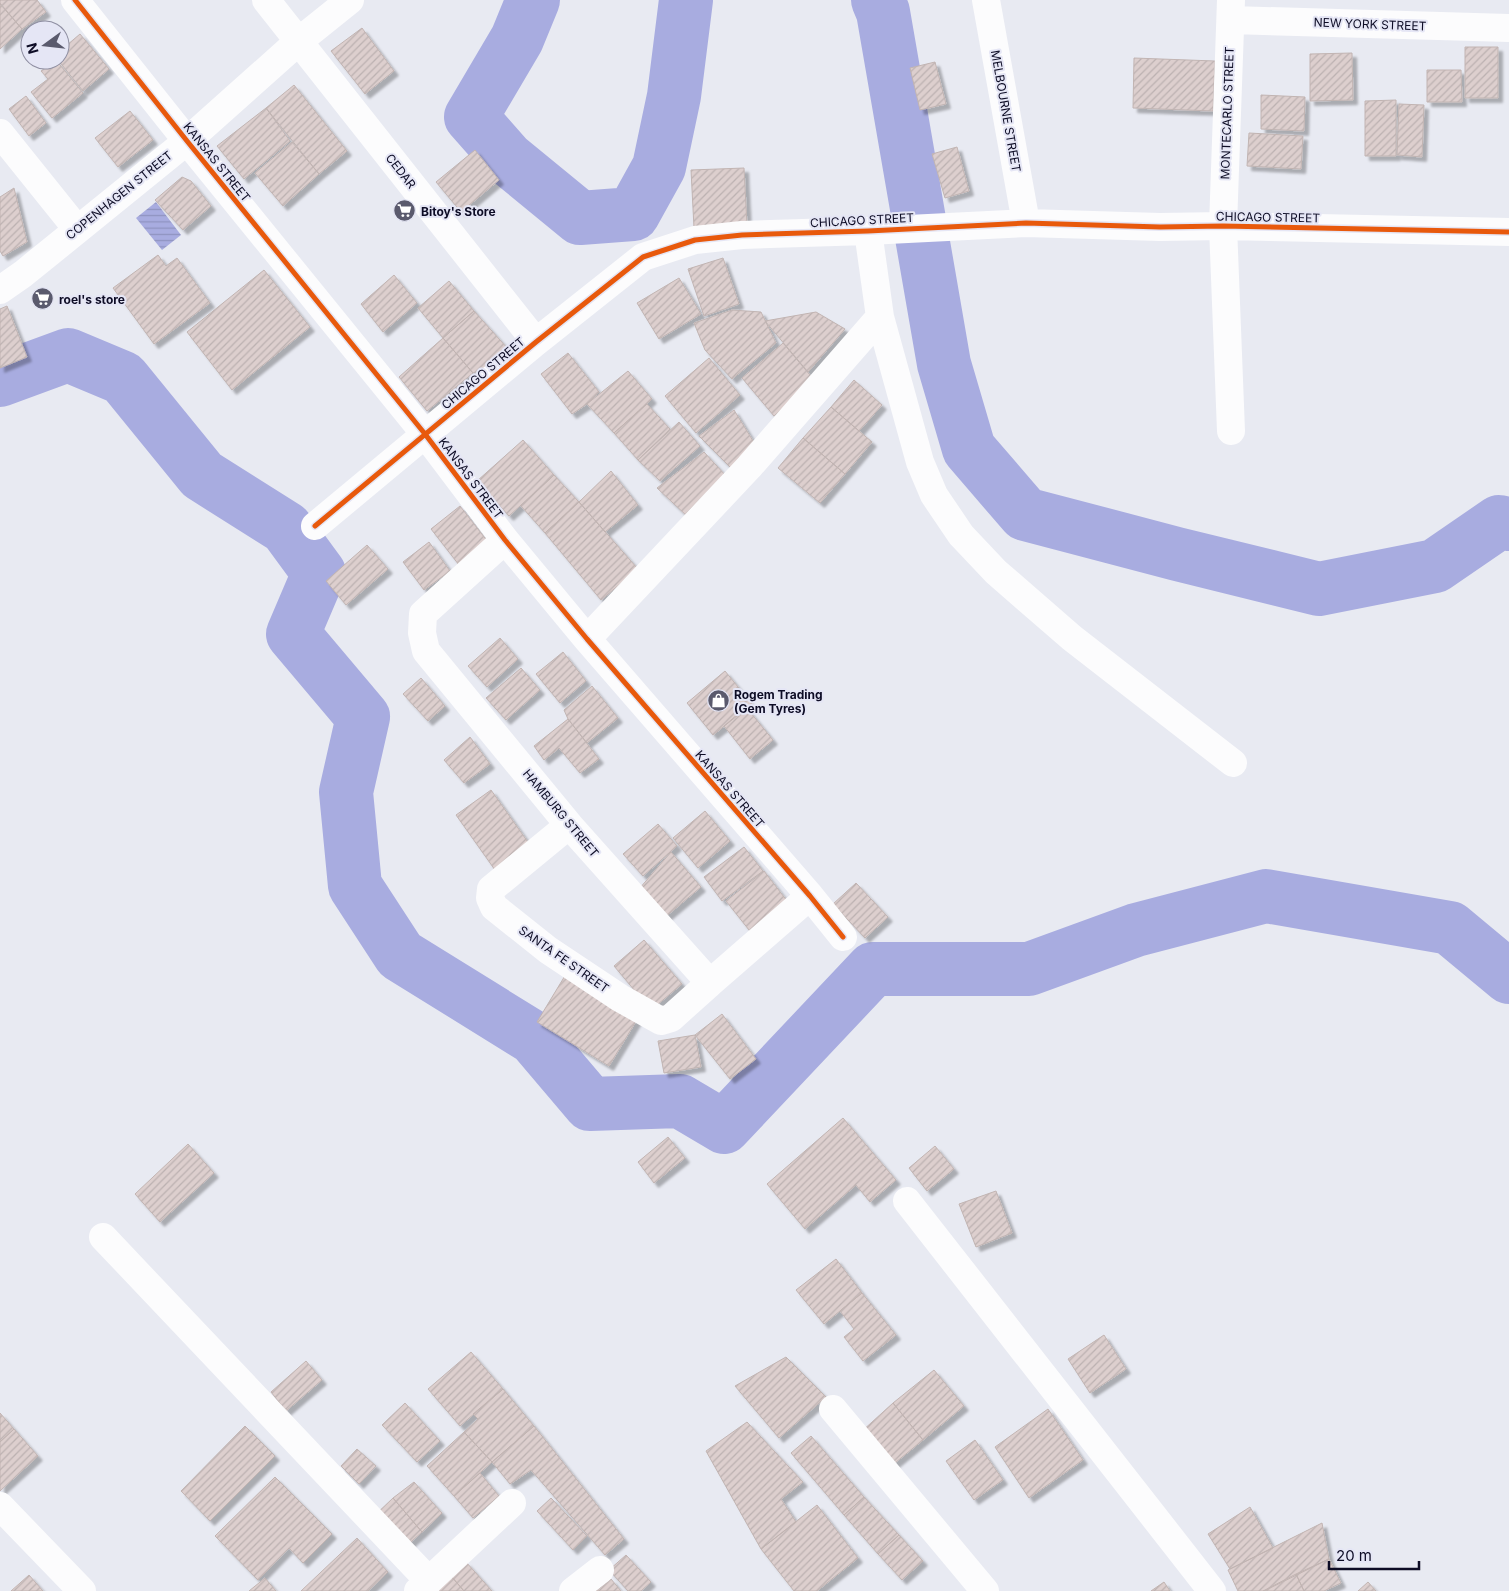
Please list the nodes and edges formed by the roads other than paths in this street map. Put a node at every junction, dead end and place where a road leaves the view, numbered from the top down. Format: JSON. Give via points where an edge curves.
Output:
{"nodes":[{"id":1,"x":75,"y":0,"type":"edge"},
{"id":2,"x":266,"y":0,"type":"edge"},
{"id":3,"x":350,"y":0,"type":"edge"},
{"id":4,"x":986,"y":0,"type":"edge"},
{"id":5,"x":1231,"y":10,"type":"edge"},
{"id":6,"x":1509,"y":28,"type":"edge"},
{"id":7,"x":299,"y":41,"type":"junction"},
{"id":8,"x":0,"y":133,"type":"edge"},
{"id":9,"x":187,"y":141,"type":"junction"},
{"id":10,"x":1026,"y":223,"type":"junction"},
{"id":11,"x":1223,"y":226,"type":"junction"},
{"id":12,"x":77,"y":229,"type":"junction"},
{"id":13,"x":868,"y":231,"type":"junction"},
{"id":14,"x":1509,"y":232,"type":"edge"},
{"id":15,"x":0,"y":290,"type":"edge"},
{"id":16,"x":880,"y":318,"type":"junction"},
{"id":17,"x":536,"y":342,"type":"junction"},
{"id":18,"x":1231,"y":430,"type":"dead end"},
{"id":19,"x":425,"y":434,"type":"junction"},
{"id":20,"x":315,"y":526,"type":"dead end"},
{"id":21,"x":505,"y":540,"type":"junction"},
{"id":22,"x":587,"y":639,"type":"junction"},
{"id":23,"x":1233,"y":763,"type":"dead end"},
{"id":24,"x":569,"y":825,"type":"junction"},
{"id":25,"x":810,"y":896,"type":"junction"},
{"id":26,"x":843,"y":937,"type":"dead end"},
{"id":27,"x":710,"y":983,"type":"junction"},
{"id":28,"x":907,"y":1201,"type":"dead end"},
{"id":29,"x":103,"y":1238,"type":"dead end"},
{"id":30,"x":833,"y":1409,"type":"dead end"},
{"id":31,"x":512,"y":1503,"type":"dead end"},
{"id":32,"x":0,"y":1506,"type":"edge"},
{"id":33,"x":600,"y":1570,"type":"dead end"},
{"id":34,"x":423,"y":1586,"type":"edge"},
{"id":35,"x":82,"y":1591,"type":"edge"},
{"id":36,"x":573,"y":1591,"type":"edge"},
{"id":37,"x":984,"y":1591,"type":"edge"},
{"id":38,"x":1212,"y":1591,"type":"edge"}],
"edges":[{"from":1,"to":9,"type":"street","name":"KANSAS STREET"},
{"from":2,"to":7,"type":"street","name":"CEDAR"},
{"from":3,"to":7,"type":"street","name":"COPENHAGEN STREET"},
{"from":4,"to":10,"type":"street","name":"MELBOURNE STREET"},
{"from":5,"to":6,"type":"street","name":"NEW YORK STREET"},
{"from":5,"to":11,"type":"street","name":"MONTECARLO STREET"},
{"from":7,"to":9,"type":"street","name":"COPENHAGEN STREET"},
{"from":7,"to":17,"type":"street","name":"CEDAR"},
{"from":8,"to":12,"type":"street"},
{"from":9,"to":12,"type":"street","name":"COPENHAGEN STREET"},
{"from":9,"to":19,"type":"street","name":"KANSAS STREET"},
{"from":10,"to":11,"type":"street","name":"CHICAGO STREET"},
{"from":10,"to":13,"type":"street","name":"CHICAGO STREET"},
{"from":11,"to":14,"type":"street","name":"CHICAGO STREET"},
{"from":11,"to":18,"type":"street","name":"MONTECARLO STREET"},
{"from":12,"to":15,"type":"street","name":"COPENHAGEN STREET"},
{"from":13,"to":16,"type":"street"},
{"from":13,"to":17,"type":"street","name":"CHICAGO STREET","via":[[742,235],[686,242],[643,257]]},
{"from":16,"to":22,"type":"street","via":[[749,467]]},
{"from":16,"to":23,"type":"street","via":[[920,462],[934,494],[961,536],[996,572],[1072,638]]},
{"from":17,"to":19,"type":"street","name":"CHICAGO STREET"},
{"from":19,"to":20,"type":"street","name":"CHICAGO STREET"},
{"from":19,"to":21,"type":"street","name":"KANSAS STREET"},
{"from":21,"to":22,"type":"street","name":"KANSAS STREET"},
{"from":21,"to":24,"type":"street","name":"HAMBURG STREET","via":[[423,614],[422,633],[426,651]]},
{"from":22,"to":25,"type":"street","name":"KANSAS STREET"},
{"from":24,"to":27,"type":"street","name":"HAMBURG STREET"},
{"from":24,"to":27,"type":"street","name":"SANTA FE STREET","via":[[491,889],[494,907],[548,950],[661,1021],[671,1018]]},
{"from":25,"to":26,"type":"street","name":"KANSAS STREET"},
{"from":25,"to":27,"type":"street"},
{"from":28,"to":38,"type":"street"},
{"from":29,"to":34,"type":"street"},
{"from":30,"to":37,"type":"street"},
{"from":31,"to":34,"type":"street"},
{"from":32,"to":35,"type":"street"},
{"from":33,"to":36,"type":"street"}]}
